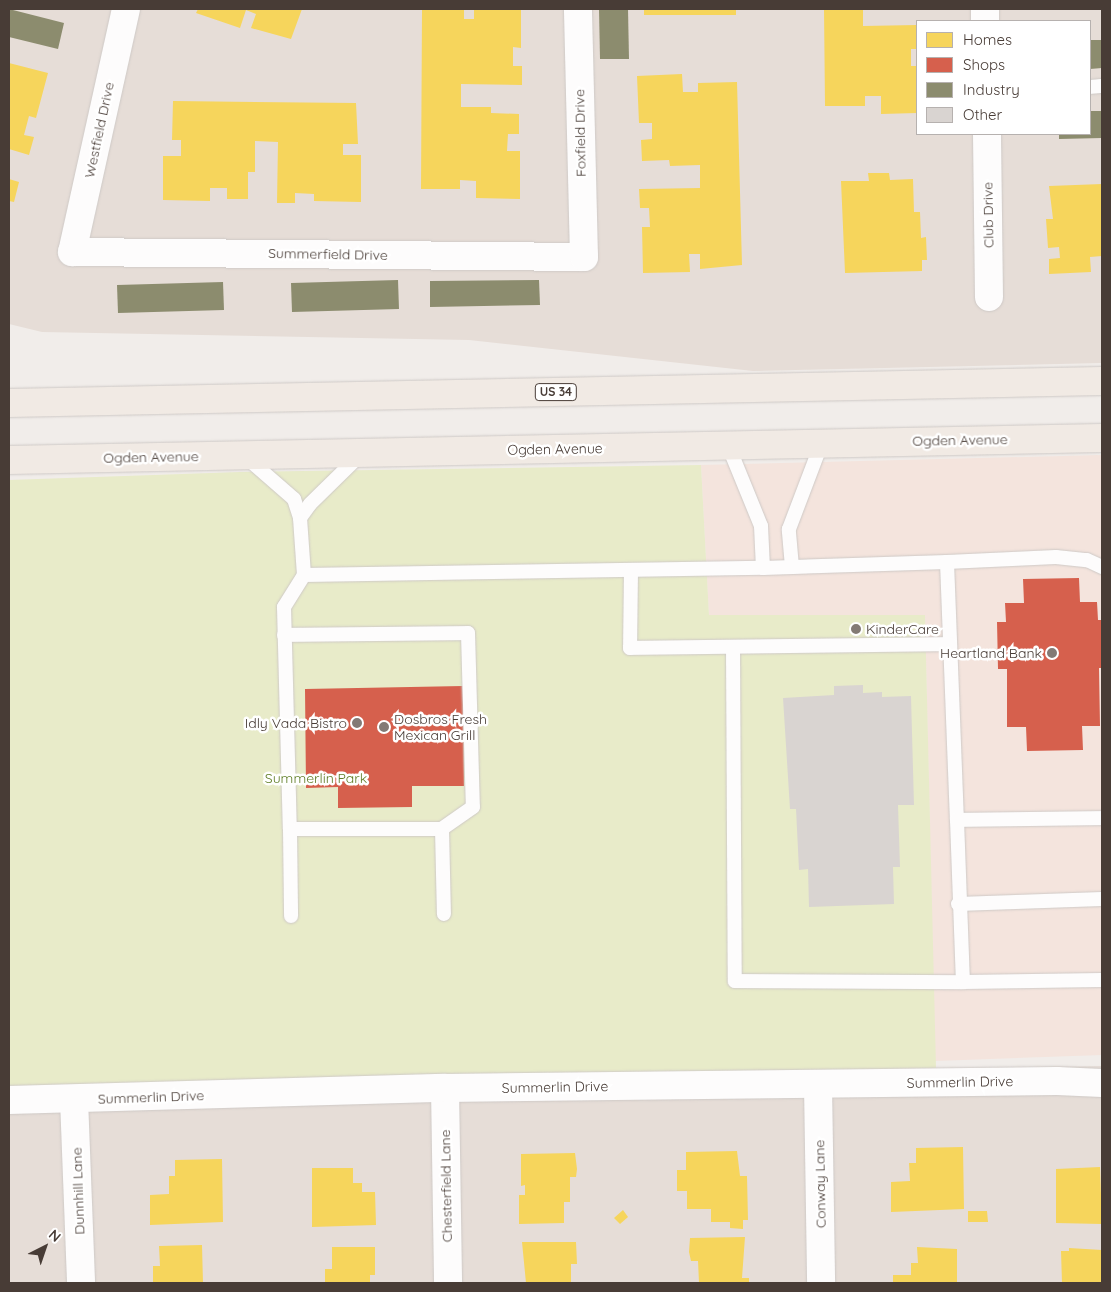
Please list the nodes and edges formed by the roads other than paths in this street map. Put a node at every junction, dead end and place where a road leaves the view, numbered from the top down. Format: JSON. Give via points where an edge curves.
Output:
{"nodes":[{"id":1,"x":578,"y":9,"type":"edge"},
{"id":2,"x":120,"y":10,"type":"edge"},
{"id":3,"x":987,"y":135,"type":"edge"},
{"id":4,"x":72,"y":252,"type":"joint"},
{"id":5,"x":584,"y":257,"type":"joint"},
{"id":6,"x":989,"y":297,"type":"dead end"},
{"id":7,"x":1102,"y":381,"type":"edge"},
{"id":8,"x":9,"y":403,"type":"edge"},
{"id":9,"x":1102,"y":438,"type":"edge"},
{"id":10,"x":822,"y":442,"type":"junction"},
{"id":11,"x":728,"y":444,"type":"junction"},
{"id":12,"x":362,"y":453,"type":"junction"},
{"id":13,"x":243,"y":455,"type":"junction"},
{"id":14,"x":9,"y":460,"type":"edge"},
{"id":15,"x":300,"y":518,"type":"junction"},
{"id":16,"x":947,"y":562,"type":"junction"},
{"id":17,"x":1102,"y":566,"type":"edge"},
{"id":18,"x":792,"y":567,"type":"junction"},
{"id":19,"x":763,"y":568,"type":"junction"},
{"id":20,"x":631,"y":570,"type":"junction"},
{"id":21,"x":304,"y":575,"type":"junction"},
{"id":22,"x":284,"y":635,"type":"junction"},
{"id":23,"x":950,"y":644,"type":"junction"},
{"id":24,"x":733,"y":647,"type":"junction"},
{"id":25,"x":1102,"y":818,"type":"edge"},
{"id":26,"x":957,"y":820,"type":"junction"},
{"id":27,"x":290,"y":828,"type":"junction"},
{"id":28,"x":442,"y":829,"type":"junction"},
{"id":29,"x":1102,"y":899,"type":"edge"},
{"id":30,"x":958,"y":904,"type":"junction"},
{"id":31,"x":444,"y":914,"type":"dead end"},
{"id":32,"x":291,"y":916,"type":"dead end"},
{"id":33,"x":1102,"y":980,"type":"edge"},
{"id":34,"x":964,"y":982,"type":"junction"},
{"id":35,"x":1102,"y":1083,"type":"edge"},
{"id":36,"x":818,"y":1085,"type":"junction"},
{"id":37,"x":445,"y":1088,"type":"junction"},
{"id":38,"x":9,"y":1100,"type":"edge"},
{"id":39,"x":74,"y":1100,"type":"junction"},
{"id":40,"x":81,"y":1283,"type":"edge"},
{"id":41,"x":448,"y":1283,"type":"edge"},
{"id":42,"x":821,"y":1283,"type":"edge"}],
"edges":[{"from":1,"to":5,"type":"street","name":"Foxfield Drive"},
{"from":2,"to":4,"type":"street","name":"Westfield Drive"},
{"from":3,"to":6,"type":"street","name":"Club Drive"},
{"from":4,"to":5,"type":"street","name":"Summerfield Drive"},
{"from":7,"to":8,"type":"main road","number":"US 34"},
{"from":9,"to":10,"type":"main road","name":"Ogden Avenue"},
{"from":10,"to":11,"type":"main road","name":"Ogden Avenue"},
{"from":10,"to":18,"type":"lane","via":[[789,530]]},
{"from":11,"to":12,"type":"main road","name":"Ogden Avenue"},
{"from":11,"to":19,"type":"lane","via":[[761,526]]},
{"from":12,"to":13,"type":"main road","name":"Ogden Avenue"},
{"from":12,"to":15,"type":"lane"},
{"from":13,"to":14,"type":"main road","name":"Ogden Avenue"},
{"from":13,"to":15,"type":"lane","via":[[282,485],[294,499]]},
{"from":15,"to":21,"type":"lane"},
{"from":16,"to":17,"type":"lane","via":[[1056,557],[1087,560]]},
{"from":16,"to":18,"type":"lane"},
{"from":16,"to":23,"type":"lane"},
{"from":18,"to":19,"type":"lane"},
{"from":19,"to":20,"type":"lane"},
{"from":20,"to":21,"type":"lane"},
{"from":20,"to":24,"type":"lane","via":[[630,648]]},
{"from":21,"to":22,"type":"lane","via":[[284,606]]},
{"from":22,"to":27,"type":"lane"},
{"from":22,"to":28,"type":"lane","via":[[468,633],[473,807]]},
{"from":23,"to":24,"type":"lane"},
{"from":23,"to":26,"type":"lane"},
{"from":24,"to":34,"type":"lane","via":[[735,981]]},
{"from":25,"to":26,"type":"lane"},
{"from":26,"to":30,"type":"lane"},
{"from":27,"to":28,"type":"lane"},
{"from":27,"to":32,"type":"lane"},
{"from":28,"to":31,"type":"lane"},
{"from":29,"to":30,"type":"lane"},
{"from":30,"to":34,"type":"lane"},
{"from":33,"to":34,"type":"lane"},
{"from":35,"to":36,"type":"street","name":"Summerlin Drive"},
{"from":36,"to":37,"type":"street","name":"Summerlin Drive"},
{"from":36,"to":42,"type":"street","name":"Conway Lane"},
{"from":37,"to":39,"type":"street","name":"Summerlin Drive"},
{"from":37,"to":41,"type":"street","name":"Chesterfield Lane"},
{"from":38,"to":39,"type":"street","name":"Summerlin Drive"},
{"from":39,"to":40,"type":"street","name":"Dunnhill Lane"}]}
